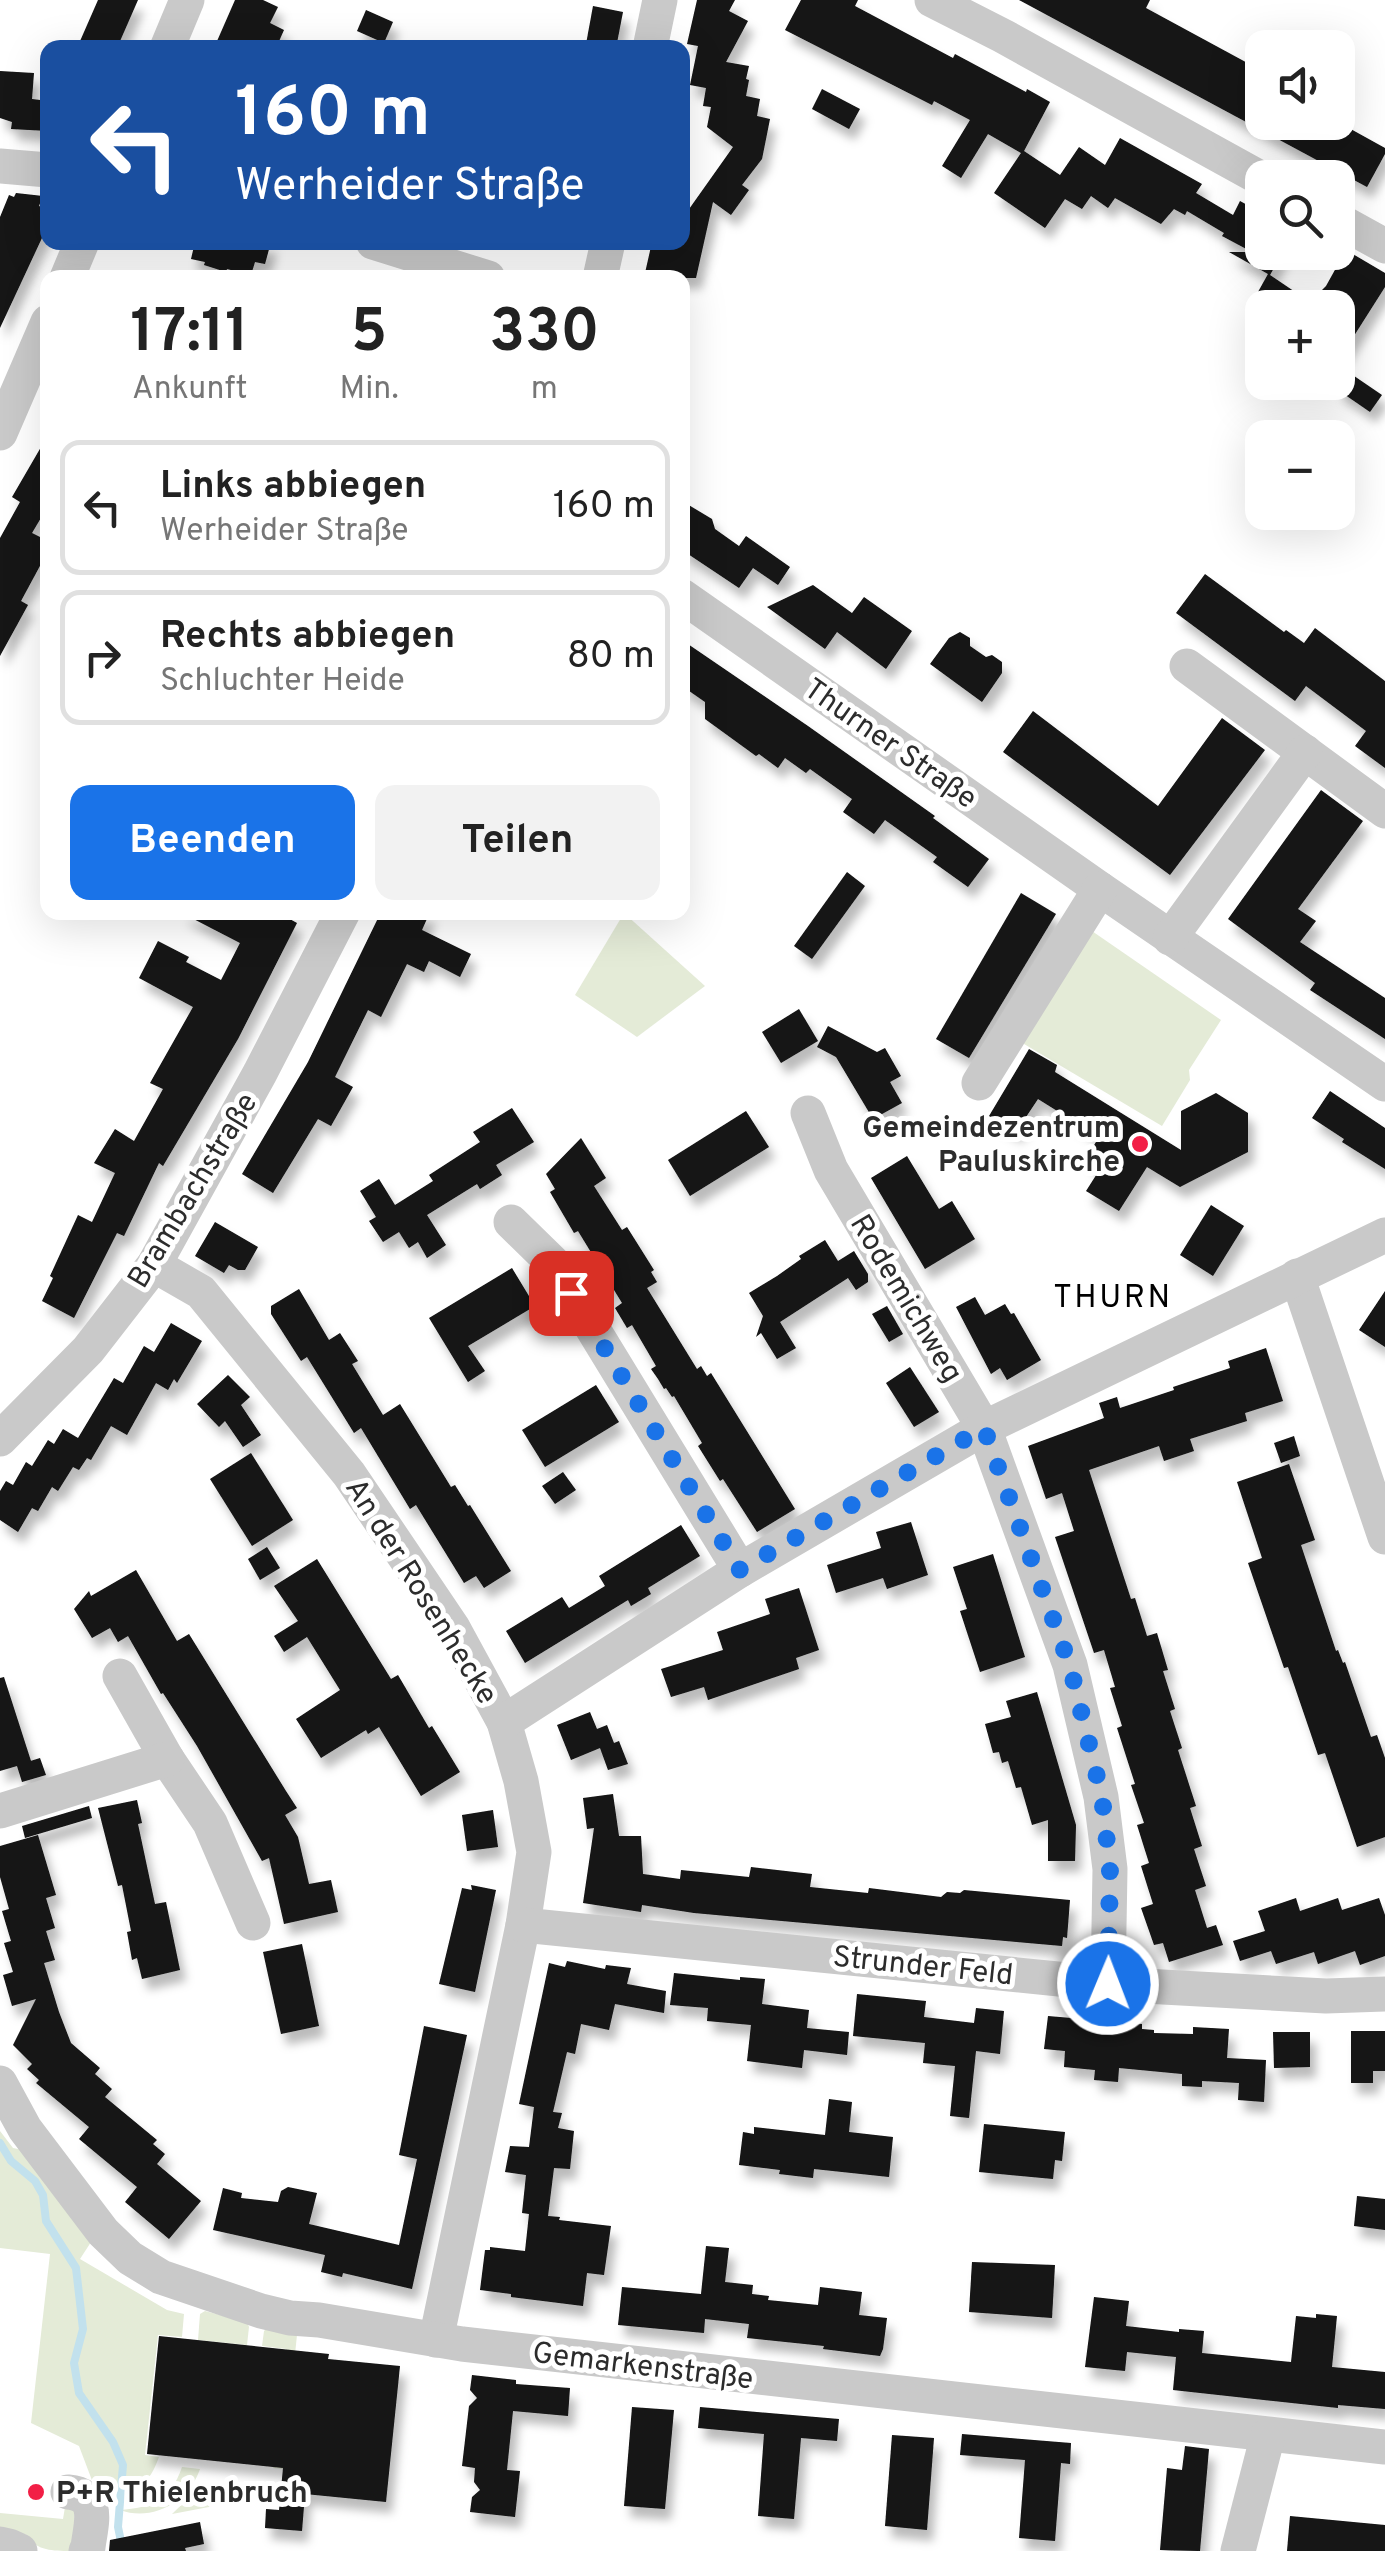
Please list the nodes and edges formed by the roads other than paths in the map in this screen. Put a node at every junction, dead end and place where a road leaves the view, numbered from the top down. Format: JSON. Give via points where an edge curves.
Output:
{"nodes":[{"id":1,"x":187,"y":0,"type":"edge"},
{"id":2,"x":660,"y":0,"type":"edge"},
{"id":3,"x":932,"y":0,"type":"edge"},
{"id":4,"x":170,"y":40,"type":"edge"},
{"id":5,"x":652,"y":40,"type":"edge"},
{"id":6,"x":0,"y":166,"type":"edge"},
{"id":7,"x":40,"y":169,"type":"edge"},
{"id":8,"x":1245,"y":170,"type":"edge"},
{"id":9,"x":1355,"y":229,"type":"edge"},
{"id":10,"x":1385,"y":246,"type":"edge"},
{"id":11,"x":398,"y":250,"type":"edge"},
{"id":12,"x":462,"y":270,"type":"edge"},
{"id":13,"x":40,"y":340,"type":"edge"},
{"id":14,"x":0,"y":433,"type":"edge"},
{"id":15,"x":690,"y":602,"type":"edge"},
{"id":16,"x":1187,"y":666,"type":"dead end"},
{"id":17,"x":1305,"y":752,"type":"junction"},
{"id":18,"x":1385,"y":811,"type":"edge"},
{"id":19,"x":1100,"y":889,"type":"junction"},
{"id":20,"x":339,"y":920,"type":"edge"},
{"id":21,"x":1170,"y":938,"type":"junction"},
{"id":22,"x":979,"y":1084,"type":"dead end"},
{"id":23,"x":1385,"y":1084,"type":"edge"},
{"id":24,"x":808,"y":1113,"type":"dead end"},
{"id":25,"x":511,"y":1222,"type":"dead end"},
{"id":26,"x":1385,"y":1235,"type":"edge"},
{"id":27,"x":154,"y":1265,"type":"junction"},
{"id":28,"x":1297,"y":1276,"type":"junction"},
{"id":29,"x":984,"y":1428,"type":"junction"},
{"id":30,"x":0,"y":1439,"type":"edge"},
{"id":31,"x":1385,"y":1537,"type":"edge"},
{"id":32,"x":740,"y":1570,"type":"junction"},
{"id":33,"x":120,"y":1676,"type":"dead end"},
{"id":34,"x":504,"y":1722,"type":"junction"},
{"id":35,"x":168,"y":1759,"type":"junction"},
{"id":36,"x":0,"y":1811,"type":"edge"},
{"id":37,"x":254,"y":1923,"type":"dead end"},
{"id":38,"x":522,"y":1925,"type":"junction"},
{"id":39,"x":1108,"y":1984,"type":"junction"},
{"id":40,"x":1385,"y":1994,"type":"edge"},
{"id":41,"x":0,"y":2083,"type":"edge"},
{"id":42,"x":436,"y":2340,"type":"junction"},
{"id":43,"x":1268,"y":2436,"type":"junction"},
{"id":44,"x":1385,"y":2447,"type":"edge"},
{"id":45,"x":68,"y":2492,"type":"dead end"},
{"id":46,"x":0,"y":2544,"type":"edge"},
{"id":47,"x":20,"y":2551,"type":"edge"},
{"id":48,"x":86,"y":2551,"type":"edge"},
{"id":49,"x":1238,"y":2551,"type":"edge"}],
"edges":[{"from":1,"to":4,"type":"street"},
{"from":2,"to":5,"type":"street"},
{"from":3,"to":8,"type":"street"},
{"from":6,"to":7,"type":"street"},
{"from":9,"to":10,"type":"street"},
{"from":11,"to":12,"type":"street"},
{"from":13,"to":14,"type":"street"},
{"from":15,"to":19,"type":"street","name":"Thurner Straße"},
{"from":16,"to":17,"type":"street"},
{"from":17,"to":18,"type":"street"},
{"from":17,"to":21,"type":"street"},
{"from":19,"to":21,"type":"street","name":"Thurner Straße"},
{"from":19,"to":22,"type":"street"},
{"from":20,"to":27,"type":"street","name":"Brambachstraße"},
{"from":21,"to":23,"type":"street","name":"Thurner Straße"},
{"from":24,"to":29,"type":"street","name":"Rodemichweg","via":[[831,1170]]},
{"from":25,"to":32,"type":"street","via":[[552,1262]]},
{"from":26,"to":28,"type":"street"},
{"from":27,"to":30,"type":"street","name":"Brambachstraße","via":[[88,1350]]},
{"from":27,"to":34,"type":"street","name":"An der Rosenhecke","via":[[200,1292],[348,1474],[453,1628]]},
{"from":28,"to":29,"type":"street"},
{"from":28,"to":31,"type":"street"},
{"from":29,"to":32,"type":"street"},
{"from":29,"to":39,"type":"street","name":"Rodemichweg","via":[[1070,1666],[1102,1797],[1110,1869]]},
{"from":32,"to":34,"type":"street"},
{"from":33,"to":35,"type":"street"},
{"from":34,"to":38,"type":"street","name":"An der Rosenhecke","via":[[534,1852]]},
{"from":35,"to":36,"type":"street"},
{"from":35,"to":37,"type":"street","via":[[210,1823]]},
{"from":38,"to":39,"type":"street","name":"Strunder Feld"},
{"from":38,"to":42,"type":"street","name":"An der Rosenhecke"},
{"from":39,"to":40,"type":"street","name":"Strunder Feld"},
{"from":41,"to":42,"type":"street","name":"Gemarkenstraße","via":[[25,2129],[103,2232],[161,2277],[275,2314]]},
{"from":42,"to":43,"type":"street","name":"Gemarkenstraße"},
{"from":43,"to":44,"type":"street","name":"Gemarkenstraße"},
{"from":43,"to":49,"type":"street"},
{"from":45,"to":48,"type":"street","via":[[90,2504]]},
{"from":46,"to":47,"type":"street"}]}
